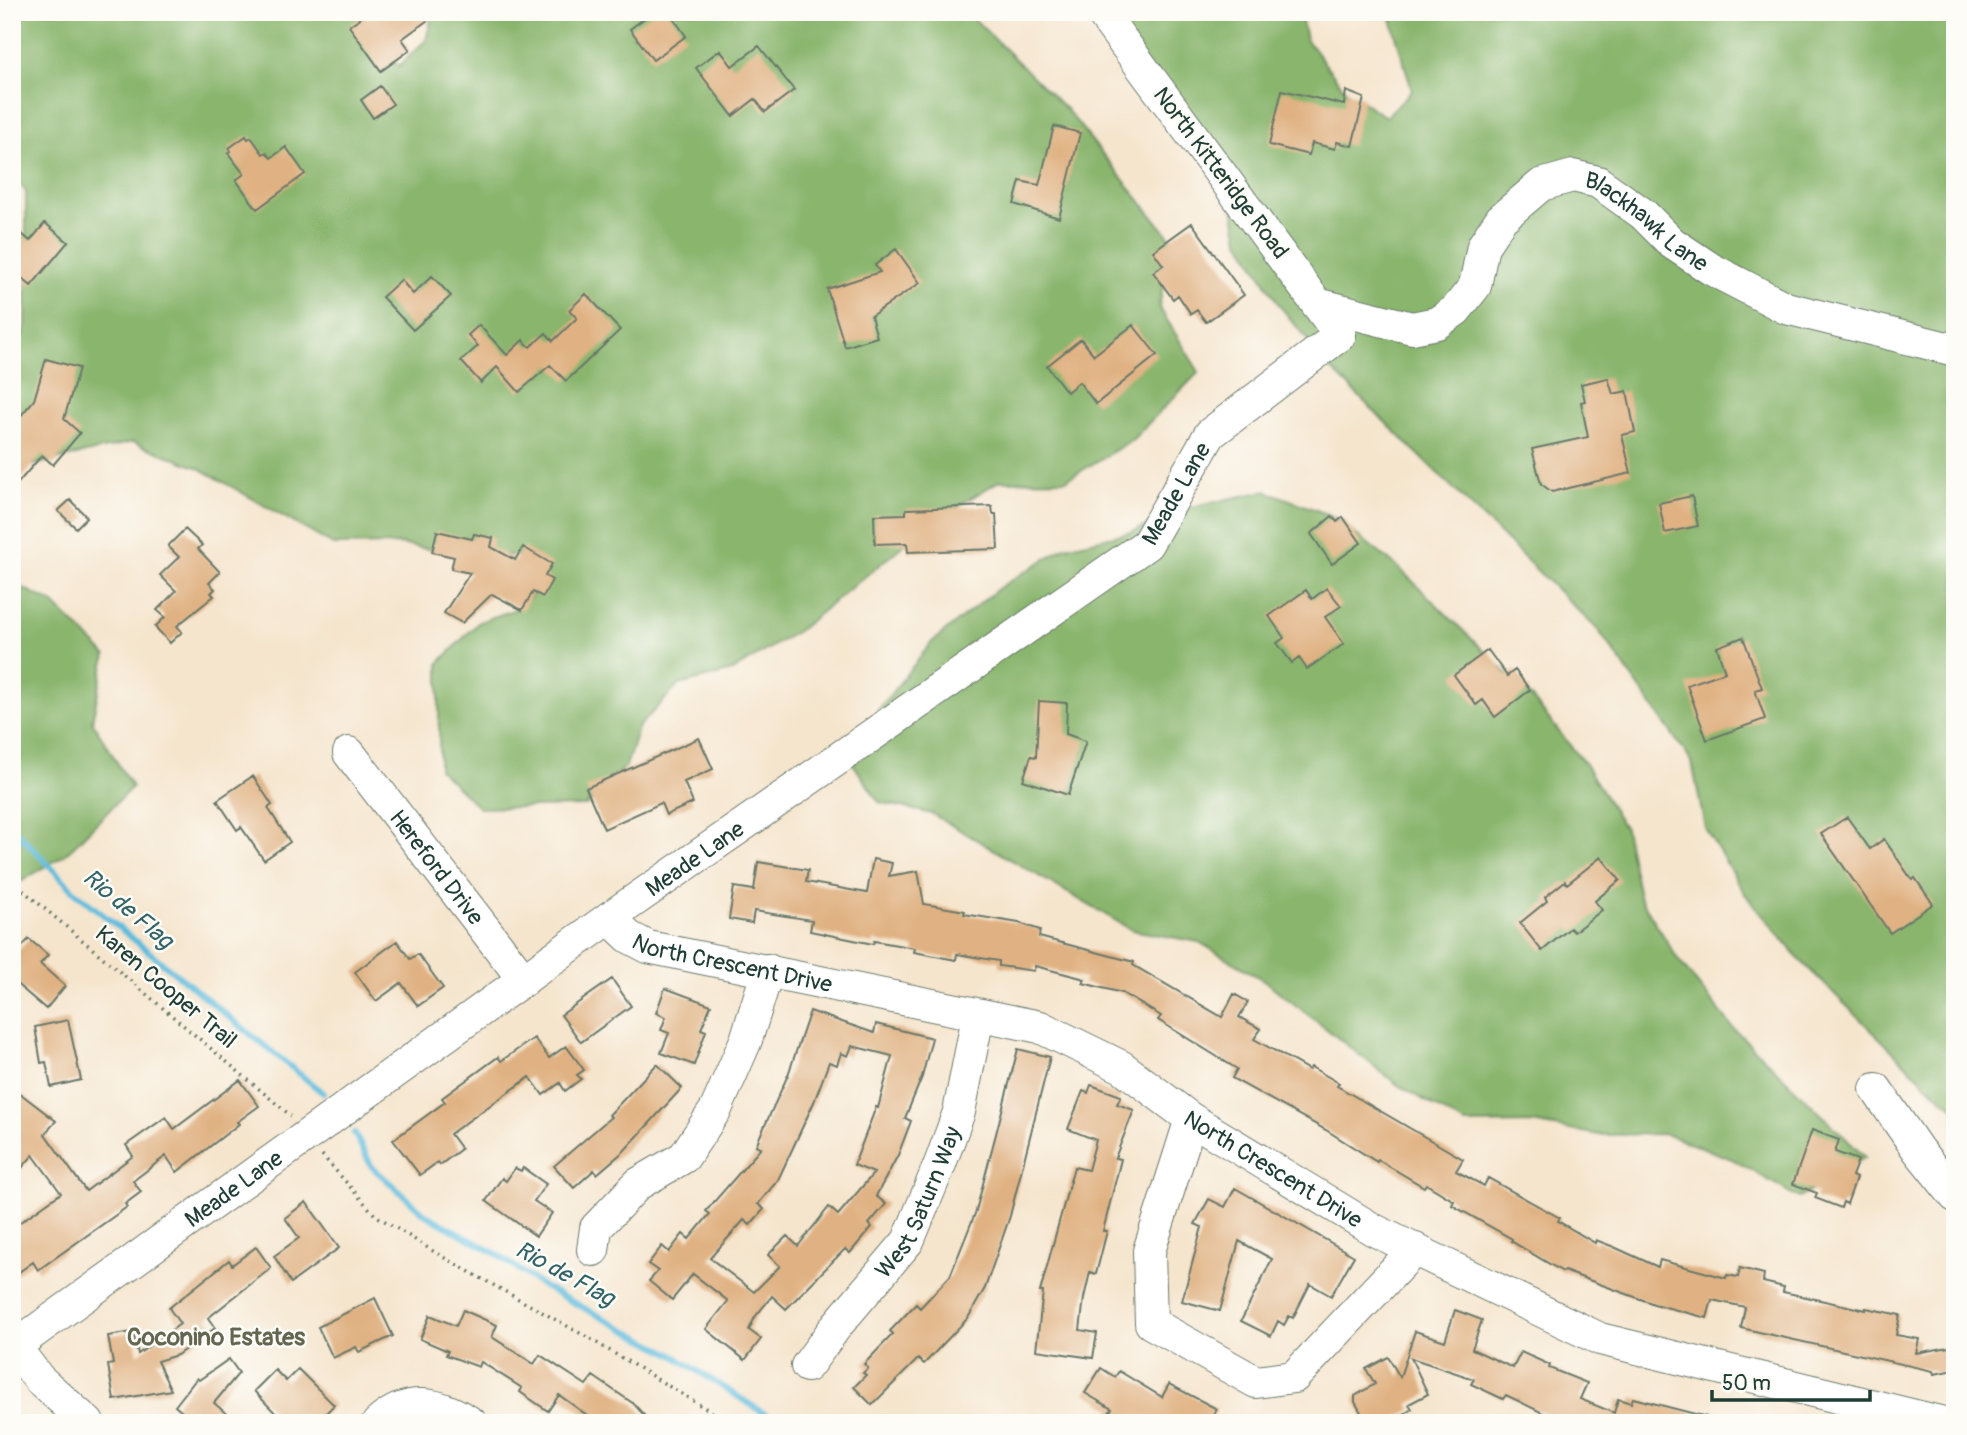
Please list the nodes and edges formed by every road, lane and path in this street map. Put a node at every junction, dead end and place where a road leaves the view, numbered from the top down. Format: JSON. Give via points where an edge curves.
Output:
{"nodes":[{"id":1,"x":1101,"y":12,"type":"edge"},
{"id":2,"x":1317,"y":304,"type":"junction"},
{"id":3,"x":1340,"y":335,"type":"joint"},
{"id":4,"x":1955,"y":350,"type":"edge"},
{"id":5,"x":349,"y":753,"type":"dead end"},
{"id":6,"x":12,"y":881,"type":"edge"},
{"id":7,"x":609,"y":918,"type":"junction"},
{"id":8,"x":768,"y":971,"type":"junction"},
{"id":9,"x":524,"y":980,"type":"junction"},
{"id":10,"x":978,"y":1016,"type":"junction"},
{"id":11,"x":1876,"y":1089,"type":"dead end"},
{"id":12,"x":1191,"y":1119,"type":"junction"},
{"id":13,"x":297,"y":1121,"type":"dead end"},
{"id":14,"x":317,"y":1149,"type":"dead end"},
{"id":15,"x":1955,"y":1196,"type":"edge"},
{"id":16,"x":1415,"y":1249,"type":"junction"},
{"id":17,"x":593,"y":1250,"type":"dead end"},
{"id":18,"x":13,"y":1347,"type":"edge"},
{"id":19,"x":807,"y":1366,"type":"dead end"},
{"id":20,"x":379,"y":1422,"type":"edge"},
{"id":21,"x":88,"y":1423,"type":"edge"},
{"id":22,"x":471,"y":1423,"type":"edge"},
{"id":23,"x":730,"y":1423,"type":"edge"},
{"id":24,"x":1944,"y":1423,"type":"edge"}],
"edges":[{"from":1,"to":2,"type":"street","name":"North Kitteridge Road"},
{"from":2,"to":3,"type":"street","name":"North Kitteridge Road"},
{"from":2,"to":4,"type":"street","name":"Blackhawk Lane","via":[[1412,328],[1437,323],[1456,310],[1475,286],[1483,246],[1501,219],[1541,185],[1573,176],[1598,182],[1643,214],[1672,243],[1786,308]]},
{"from":3,"to":7,"type":"street","name":"Meade Lane","via":[[1210,434],[1147,544]]},
{"from":5,"to":9,"type":"street","name":"Hereford Drive"},
{"from":6,"to":13,"type":"path","name":"Karen Cooper Trail"},
{"from":7,"to":8,"type":"street","name":"North Crescent Drive","via":[[648,947]]},
{"from":7,"to":9,"type":"street","name":"Meade Lane"},
{"from":8,"to":10,"type":"street","name":"North Crescent Drive"},
{"from":8,"to":17,"type":"street","via":[[746,1040],[716,1109],[684,1157],[638,1184],[596,1228]]},
{"from":9,"to":18,"type":"street","name":"Meade Lane"},
{"from":10,"to":12,"type":"street","name":"North Crescent Drive","via":[[1040,1027],[1122,1067]]},
{"from":10,"to":19,"type":"street","name":"West Saturn Way","via":[[958,1112],[908,1241]]},
{"from":11,"to":15,"type":"street"},
{"from":12,"to":16,"type":"street","name":"North Crescent Drive","via":[[1374,1230]]},
{"from":12,"to":16,"type":"street","via":[[1149,1251],[1151,1323],[1207,1356],[1256,1382],[1294,1377]]},
{"from":14,"to":23,"type":"path","via":[[375,1215]]},
{"from":16,"to":24,"type":"street","name":"North Crescent Drive","via":[[1600,1339]]},
{"from":18,"to":21,"type":"street","via":[[39,1379]]},
{"from":20,"to":22,"type":"street","via":[[409,1405],[443,1406]]}]}
